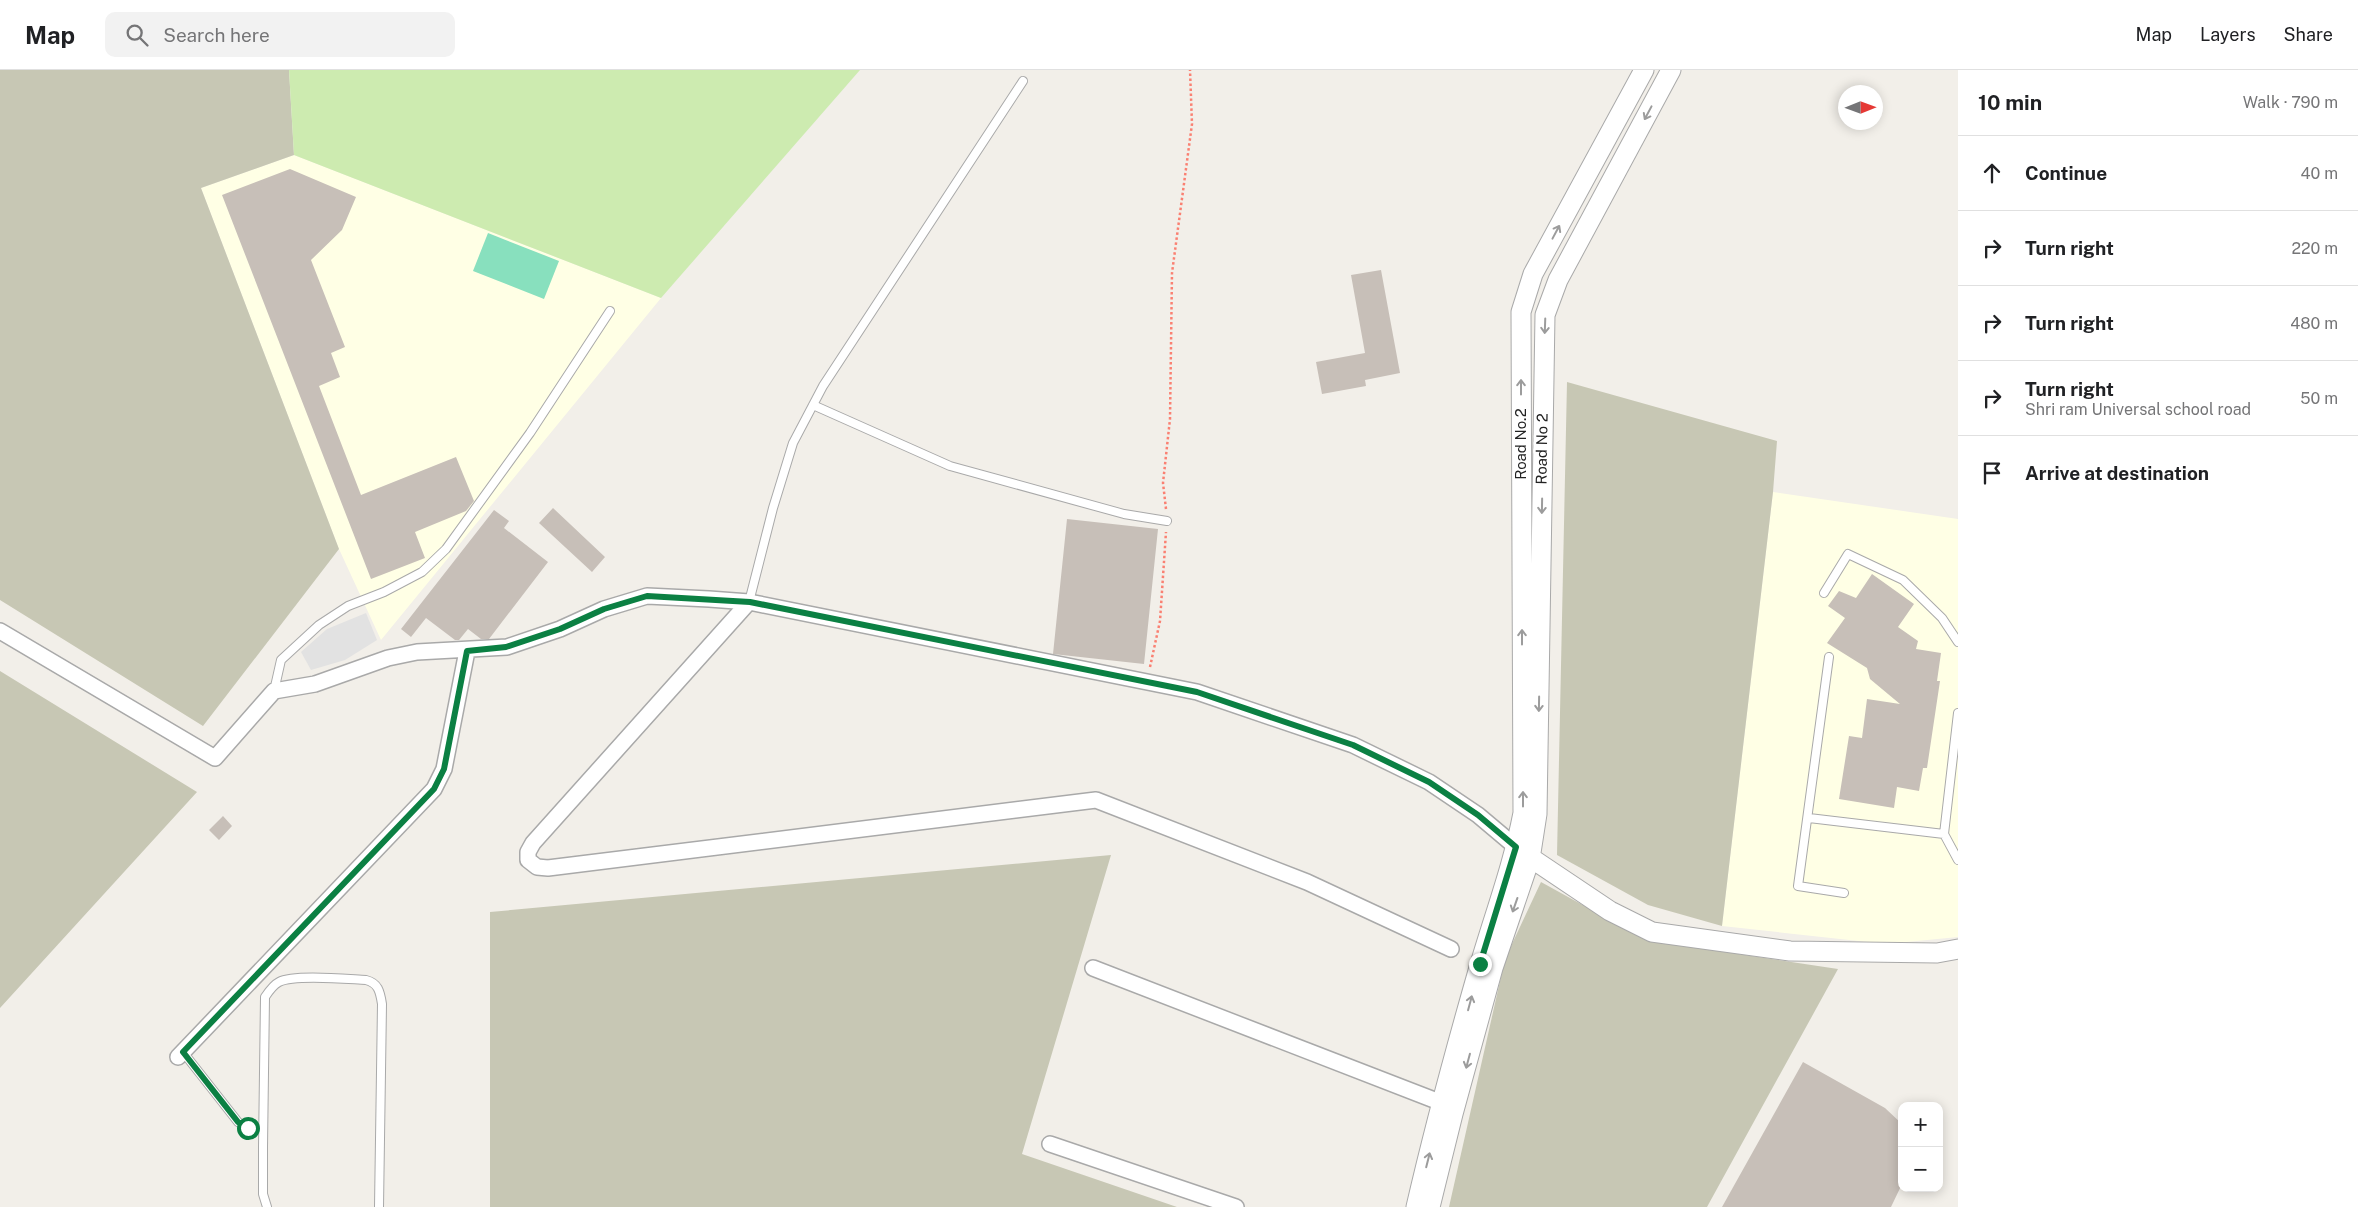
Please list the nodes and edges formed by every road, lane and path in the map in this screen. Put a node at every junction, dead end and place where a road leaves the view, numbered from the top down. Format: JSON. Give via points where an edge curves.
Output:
{"nodes":[{"id":1,"x":1190,"y":70,"type":"edge"},
{"id":2,"x":1644,"y":70,"type":"edge"},
{"id":3,"x":1671,"y":70,"type":"edge"},
{"id":4,"x":1023,"y":81,"type":"dead end"},
{"id":5,"x":610,"y":311,"type":"dead end"},
{"id":6,"x":813,"y":405,"type":"junction"},
{"id":7,"x":1167,"y":521,"type":"junction"},
{"id":8,"x":1824,"y":593,"type":"dead end"},
{"id":9,"x":750,"y":602,"type":"junction"},
{"id":10,"x":0,"y":631,"type":"edge"},
{"id":11,"x":1958,"y":642,"type":"edge"},
{"id":12,"x":467,"y":651,"type":"junction"},
{"id":13,"x":1829,"y":657,"type":"dead end"},
{"id":14,"x":1146,"y":681,"type":"junction"},
{"id":15,"x":274,"y":691,"type":"junction"},
{"id":16,"x":1958,"y":713,"type":"edge"},
{"id":17,"x":1956,"y":743,"type":"edge"},
{"id":18,"x":1809,"y":818,"type":"junction"},
{"id":19,"x":1944,"y":834,"type":"junction"},
{"id":20,"x":1523,"y":853,"type":"junction"},
{"id":21,"x":1958,"y":860,"type":"edge"},
{"id":22,"x":1844,"y":893,"type":"dead end"},
{"id":23,"x":1451,"y":949,"type":"dead end"},
{"id":24,"x":1958,"y":949,"type":"edge"},
{"id":25,"x":1093,"y":968,"type":"dead end"},
{"id":26,"x":181,"y":1054,"type":"joint"},
{"id":27,"x":1442,"y":1103,"type":"junction"},
{"id":28,"x":263,"y":1130,"type":"junction"},
{"id":29,"x":1050,"y":1144,"type":"dead end"},
{"id":30,"x":266,"y":1207,"type":"edge"},
{"id":31,"x":379,"y":1207,"type":"edge"},
{"id":32,"x":1236,"y":1207,"type":"edge"},
{"id":33,"x":1416,"y":1207,"type":"edge"},
{"id":34,"x":1430,"y":1207,"type":"edge"}],
"edges":[{"from":1,"to":7,"type":"path","via":[[1192,124],[1172,273],[1170,419],[1164,483]]},
{"from":20,"to":2,"type":"street","name":"Road No.2","one_way":true,"via":[[1521,312],[1533,274]]},
{"from":3,"to":20,"type":"street","name":"Road No 2","one_way":true,"via":[[1558,280],[1545,315],[1537,814]]},
{"from":4,"to":6,"type":"lane"},
{"from":5,"to":15,"type":"lane","via":[[493,487],[446,549],[422,572],[348,606],[319,625],[281,660]]},
{"from":6,"to":7,"type":"lane","via":[[950,466],[1124,514]]},
{"from":6,"to":9,"type":"lane","via":[[790,452]]},
{"from":7,"to":14,"type":"path","via":[[1160,620]]},
{"from":8,"to":11,"type":"lane","via":[[1848,554],[1903,580],[1942,618]]},
{"from":9,"to":12,"type":"street","via":[[647,596],[506,647]]},
{"from":9,"to":14,"type":"street"},
{"from":9,"to":23,"type":"street","via":[[533,843],[528,852],[528,860],[532,864],[548,868],[1096,800],[1308,882]]},
{"from":10,"to":15,"type":"street","via":[[215,758]]},
{"from":12,"to":15,"type":"street","via":[[417,652],[388,658],[315,684]]},
{"from":12,"to":26,"type":"street","via":[[444,769],[434,789]]},
{"from":13,"to":18,"type":"lane"},
{"from":14,"to":20,"type":"street","via":[[1197,692],[1353,745],[1429,782],[1478,815]]},
{"from":16,"to":17,"type":"lane"},
{"from":17,"to":19,"type":"lane"},
{"from":18,"to":19,"type":"lane"},
{"from":18,"to":22,"type":"lane","via":[[1798,886]]},
{"from":19,"to":21,"type":"lane"},
{"from":20,"to":24,"type":"street","via":[[1610,911],[1652,932],[1790,951],[1937,953]]},
{"from":27,"to":20,"type":"street","one_way":true,"via":[[1480,964]]},
{"from":20,"to":34,"type":"street","one_way":true},
{"from":25,"to":27,"type":"street"},
{"from":26,"to":28,"type":"lane","via":[[238,1122],[248,1128]]},
{"from":33,"to":27,"type":"street","one_way":true},
{"from":28,"to":30,"type":"lane"},
{"from":28,"to":31,"type":"lane","via":[[264,1007],[270,989],[286,979],[374,982],[382,1004]]},
{"from":29,"to":32,"type":"street"}]}
